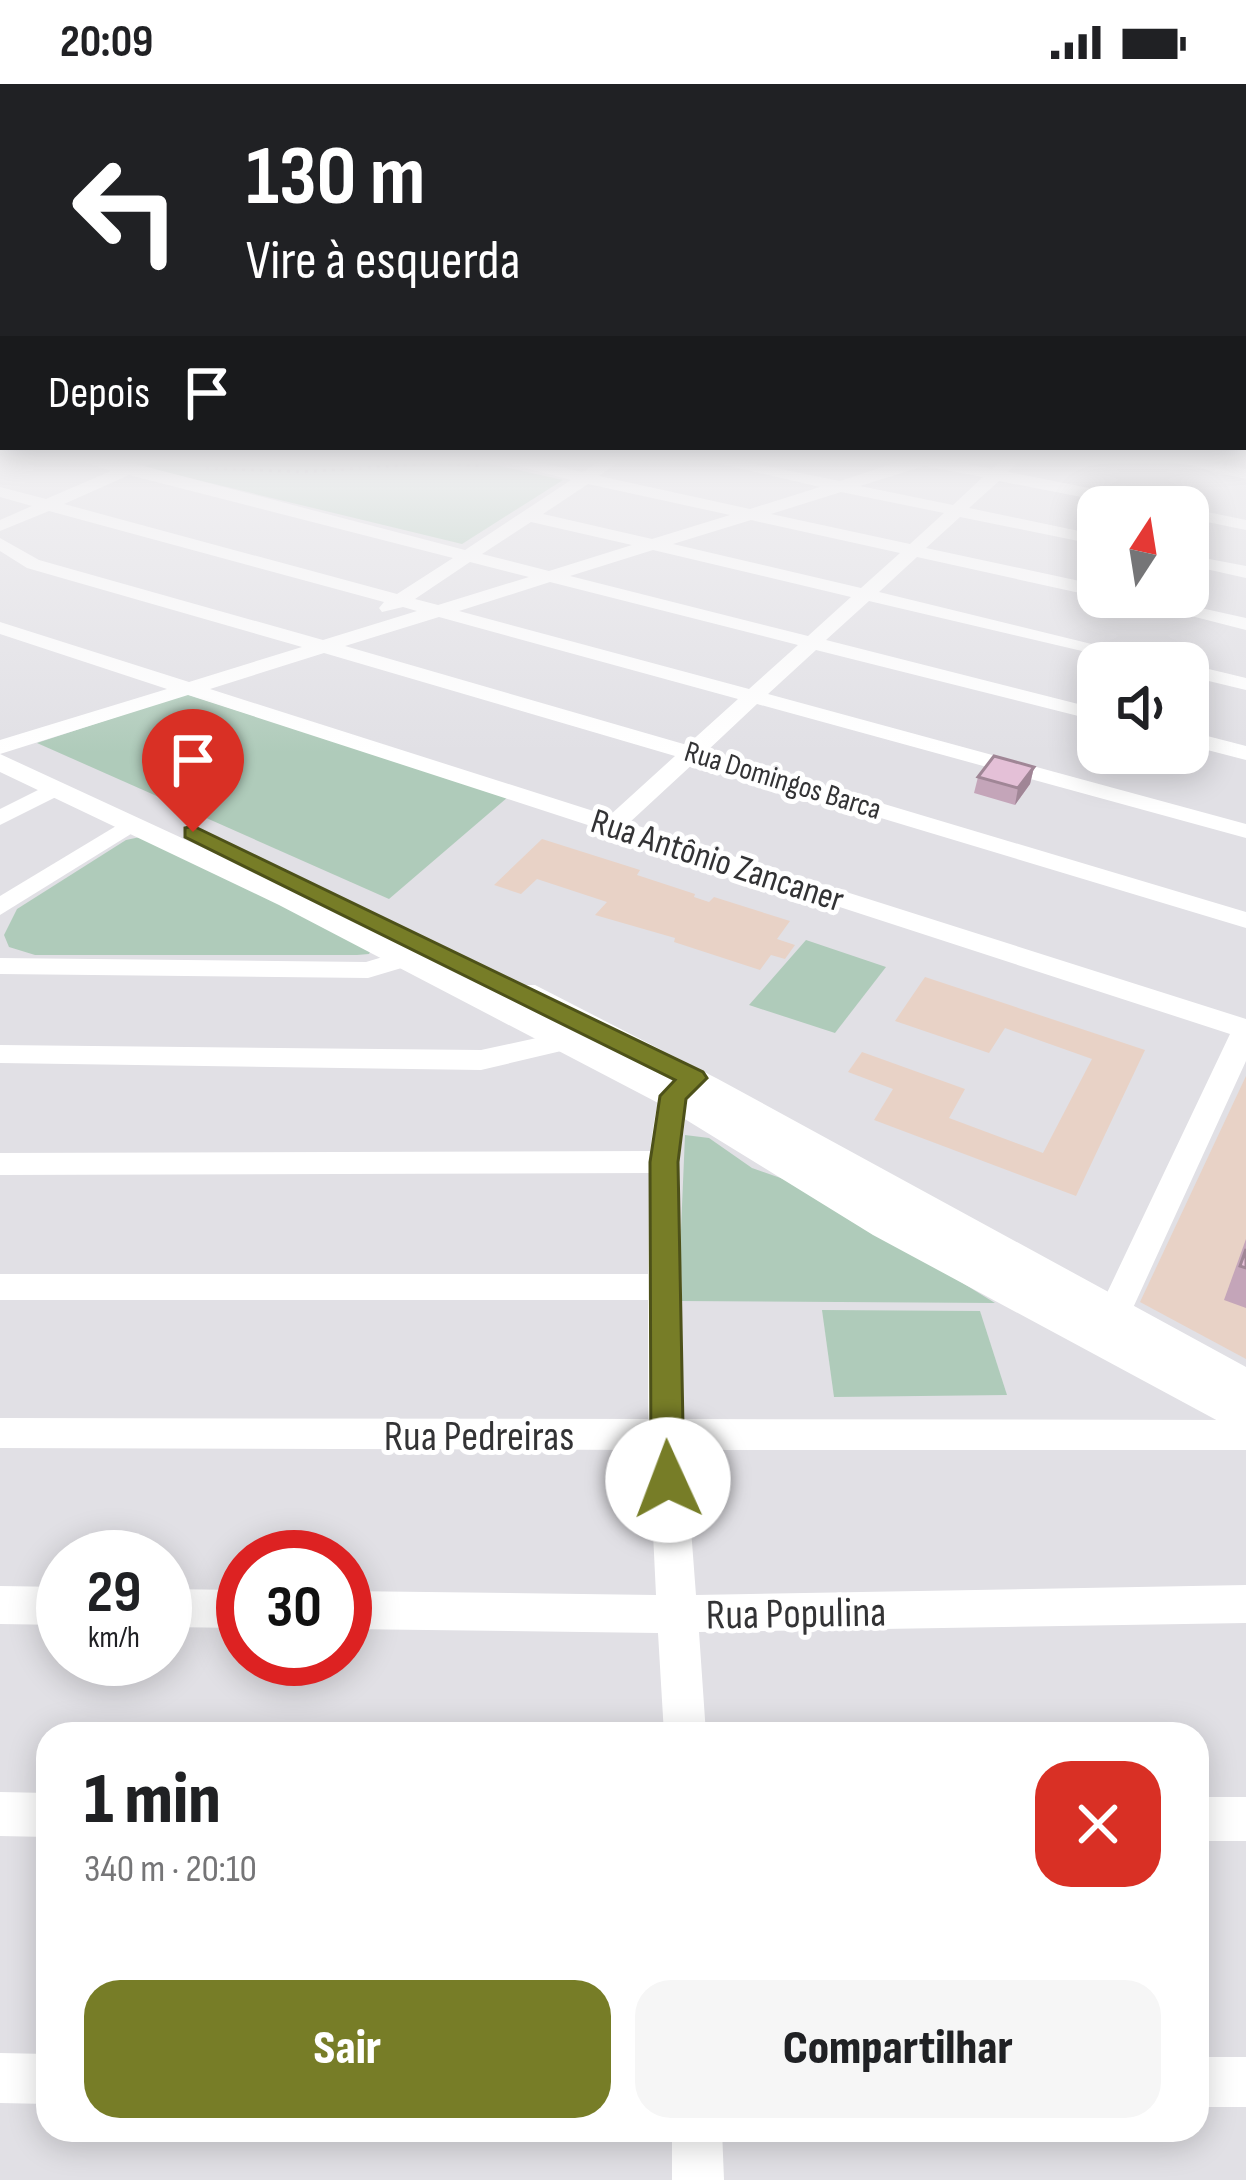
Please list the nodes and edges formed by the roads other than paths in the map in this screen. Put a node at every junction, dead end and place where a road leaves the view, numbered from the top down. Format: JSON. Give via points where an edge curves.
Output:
{"nodes":[{"id":1,"x":21,"y":557,"type":"edge"},
{"id":2,"x":235,"y":557,"type":"edge"},
{"id":3,"x":467,"y":557,"type":"edge"},
{"id":4,"x":471,"y":557,"type":"edge"},
{"id":5,"x":613,"y":557,"type":"edge"},
{"id":6,"x":703,"y":557,"type":"edge"},
{"id":7,"x":909,"y":557,"type":"edge"},
{"id":8,"x":946,"y":557,"type":"edge"},
{"id":9,"x":1209,"y":564,"type":"edge"},
{"id":10,"x":1246,"y":572,"type":"edge"},
{"id":11,"x":549,"y":577,"type":"junction"},
{"id":12,"x":1077,"y":586,"type":"edge"},
{"id":13,"x":868,"y":594,"type":"junction"},
{"id":14,"x":397,"y":602,"type":"junction"},
{"id":15,"x":437,"y":612,"type":"junction"},
{"id":16,"x":1209,"y":616,"type":"edge"},
{"id":17,"x":1246,"y":624,"type":"edge"},
{"id":18,"x":0,"y":628,"type":"edge"},
{"id":19,"x":347,"y":638,"type":"junction"},
{"id":20,"x":817,"y":641,"type":"junction"},
{"id":21,"x":1077,"y":644,"type":"edge"},
{"id":22,"x":319,"y":646,"type":"junction"},
{"id":23,"x":1209,"y":675,"type":"edge"},
{"id":24,"x":1246,"y":684,"type":"edge"},
{"id":25,"x":190,"y":688,"type":"junction"},
{"id":26,"x":758,"y":695,"type":"junction"},
{"id":27,"x":1077,"y":709,"type":"edge"},
{"id":28,"x":1209,"y":743,"type":"edge"},
{"id":29,"x":1,"y":749,"type":"edge"},
{"id":30,"x":693,"y":753,"type":"junction"},
{"id":31,"x":1246,"y":753,"type":"edge"},
{"id":32,"x":55,"y":789,"type":"junction"},
{"id":33,"x":0,"y":818,"type":"edge"},
{"id":34,"x":131,"y":824,"type":"junction"},
{"id":35,"x":613,"y":825,"type":"junction"},
{"id":36,"x":1246,"y":831,"type":"edge"},
{"id":37,"x":300,"y":893,"type":"junction"},
{"id":38,"x":0,"y":907,"type":"edge"},
{"id":39,"x":1246,"y":920,"type":"edge"},
{"id":40,"x":406,"y":958,"type":"junction"},
{"id":41,"x":0,"y":966,"type":"edge"},
{"id":42,"x":1246,"y":1030,"type":"edge"},
{"id":43,"x":564,"y":1041,"type":"junction"},
{"id":44,"x":0,"y":1054,"type":"edge"},
{"id":45,"x":684,"y":1087,"type":"junction"},
{"id":46,"x":664,"y":1162,"type":"junction"},
{"id":47,"x":0,"y":1164,"type":"edge"},
{"id":48,"x":0,"y":1287,"type":"edge"},
{"id":49,"x":664,"y":1287,"type":"junction"},
{"id":50,"x":1107,"y":1330,"type":"junction"},
{"id":51,"x":1246,"y":1387,"type":"edge"},
{"id":52,"x":1246,"y":1418,"type":"edge"},
{"id":53,"x":0,"y":1433,"type":"edge"},
{"id":54,"x":666,"y":1435,"type":"junction"},
{"id":55,"x":1246,"y":1435,"type":"edge"},
{"id":56,"x":1246,"y":1604,"type":"edge"},
{"id":57,"x":0,"y":1606,"type":"edge"},
{"id":58,"x":36,"y":1606,"type":"edge"},
{"id":59,"x":372,"y":1610,"type":"edge"},
{"id":60,"x":674,"y":1614,"type":"junction"},
{"id":61,"x":684,"y":1722,"type":"edge"},
{"id":62,"x":0,"y":1814,"type":"edge"},
{"id":63,"x":36,"y":1814,"type":"edge"},
{"id":64,"x":1209,"y":1819,"type":"edge"},
{"id":65,"x":1246,"y":1819,"type":"edge"},
{"id":66,"x":0,"y":2078,"type":"edge"},
{"id":67,"x":36,"y":2079,"type":"edge"},
{"id":68,"x":1209,"y":2082,"type":"edge"},
{"id":69,"x":1246,"y":2083,"type":"edge"},
{"id":70,"x":698,"y":2142,"type":"edge"},
{"id":71,"x":698,"y":2180,"type":"edge"}],
"edges":[{"from":1,"to":22,"type":"street","name":"Rua Domingos Barca"},
{"from":2,"to":14,"type":"street"},
{"from":3,"to":14,"type":"street"},
{"from":4,"to":11,"type":"street"},
{"from":5,"to":11,"type":"street"},
{"from":6,"to":13,"type":"street"},
{"from":7,"to":13,"type":"street"},
{"from":8,"to":12,"type":"street"},
{"from":9,"to":10,"type":"street"},
{"from":11,"to":15,"type":"street"},
{"from":11,"to":20,"type":"street"},
{"from":13,"to":20,"type":"street"},
{"from":13,"to":21,"type":"street"},
{"from":14,"to":15,"type":"street"},
{"from":14,"to":19,"type":"street"},
{"from":15,"to":19,"type":"street"},
{"from":15,"to":26,"type":"street"},
{"from":16,"to":17,"type":"street"},
{"from":18,"to":25,"type":"street","name":"Rua Antônio Zancaner"},
{"from":19,"to":22,"type":"street"},
{"from":20,"to":26,"type":"street"},
{"from":20,"to":27,"type":"street"},
{"from":22,"to":25,"type":"street"},
{"from":22,"to":30,"type":"street","name":"Rua Domingos Barca"},
{"from":23,"to":24,"type":"street"},
{"from":25,"to":29,"type":"street"},
{"from":25,"to":35,"type":"street","name":"Rua Antônio Zancaner"},
{"from":26,"to":30,"type":"street"},
{"from":26,"to":36,"type":"street"},
{"from":28,"to":31,"type":"street"},
{"from":29,"to":32,"type":"main road"},
{"from":29,"to":37,"type":"main road"},
{"from":30,"to":35,"type":"street"},
{"from":30,"to":39,"type":"street","name":"Rua Domingos Barca"},
{"from":32,"to":33,"type":"street"},
{"from":32,"to":34,"type":"main road"},
{"from":34,"to":37,"type":"main road"},
{"from":34,"to":38,"type":"street"},
{"from":35,"to":42,"type":"street","name":"Rua Antônio Zancaner"},
{"from":37,"to":40,"type":"main road"},
{"from":37,"to":45,"type":"main road"},
{"from":40,"to":41,"type":"street","via":[[368,970]]},
{"from":40,"to":43,"type":"main road"},
{"from":42,"to":50,"type":"street"},
{"from":43,"to":44,"type":"street","via":[[481,1060]]},
{"from":43,"to":45,"type":"main road"},
{"from":45,"to":46,"type":"street"},
{"from":45,"to":50,"type":"main road","via":[[887,1225]]},
{"from":46,"to":47,"type":"street"},
{"from":46,"to":49,"type":"street"},
{"from":48,"to":49,"type":"street"},
{"from":49,"to":54,"type":"street"},
{"from":50,"to":51,"type":"main road"},
{"from":50,"to":52,"type":"main road"},
{"from":53,"to":54,"type":"street","name":"Rua Pedreiras"},
{"from":54,"to":55,"type":"street","name":"Rua Pedreiras"},
{"from":54,"to":60,"type":"street"},
{"from":56,"to":60,"type":"street","name":"Rua Populina"},
{"from":57,"to":58,"type":"street"},
{"from":59,"to":60,"type":"street","name":"Rua Populina"},
{"from":60,"to":61,"type":"street"},
{"from":62,"to":63,"type":"street"},
{"from":64,"to":65,"type":"street"},
{"from":66,"to":67,"type":"street"},
{"from":68,"to":69,"type":"street"},
{"from":70,"to":71,"type":"street"}]}
